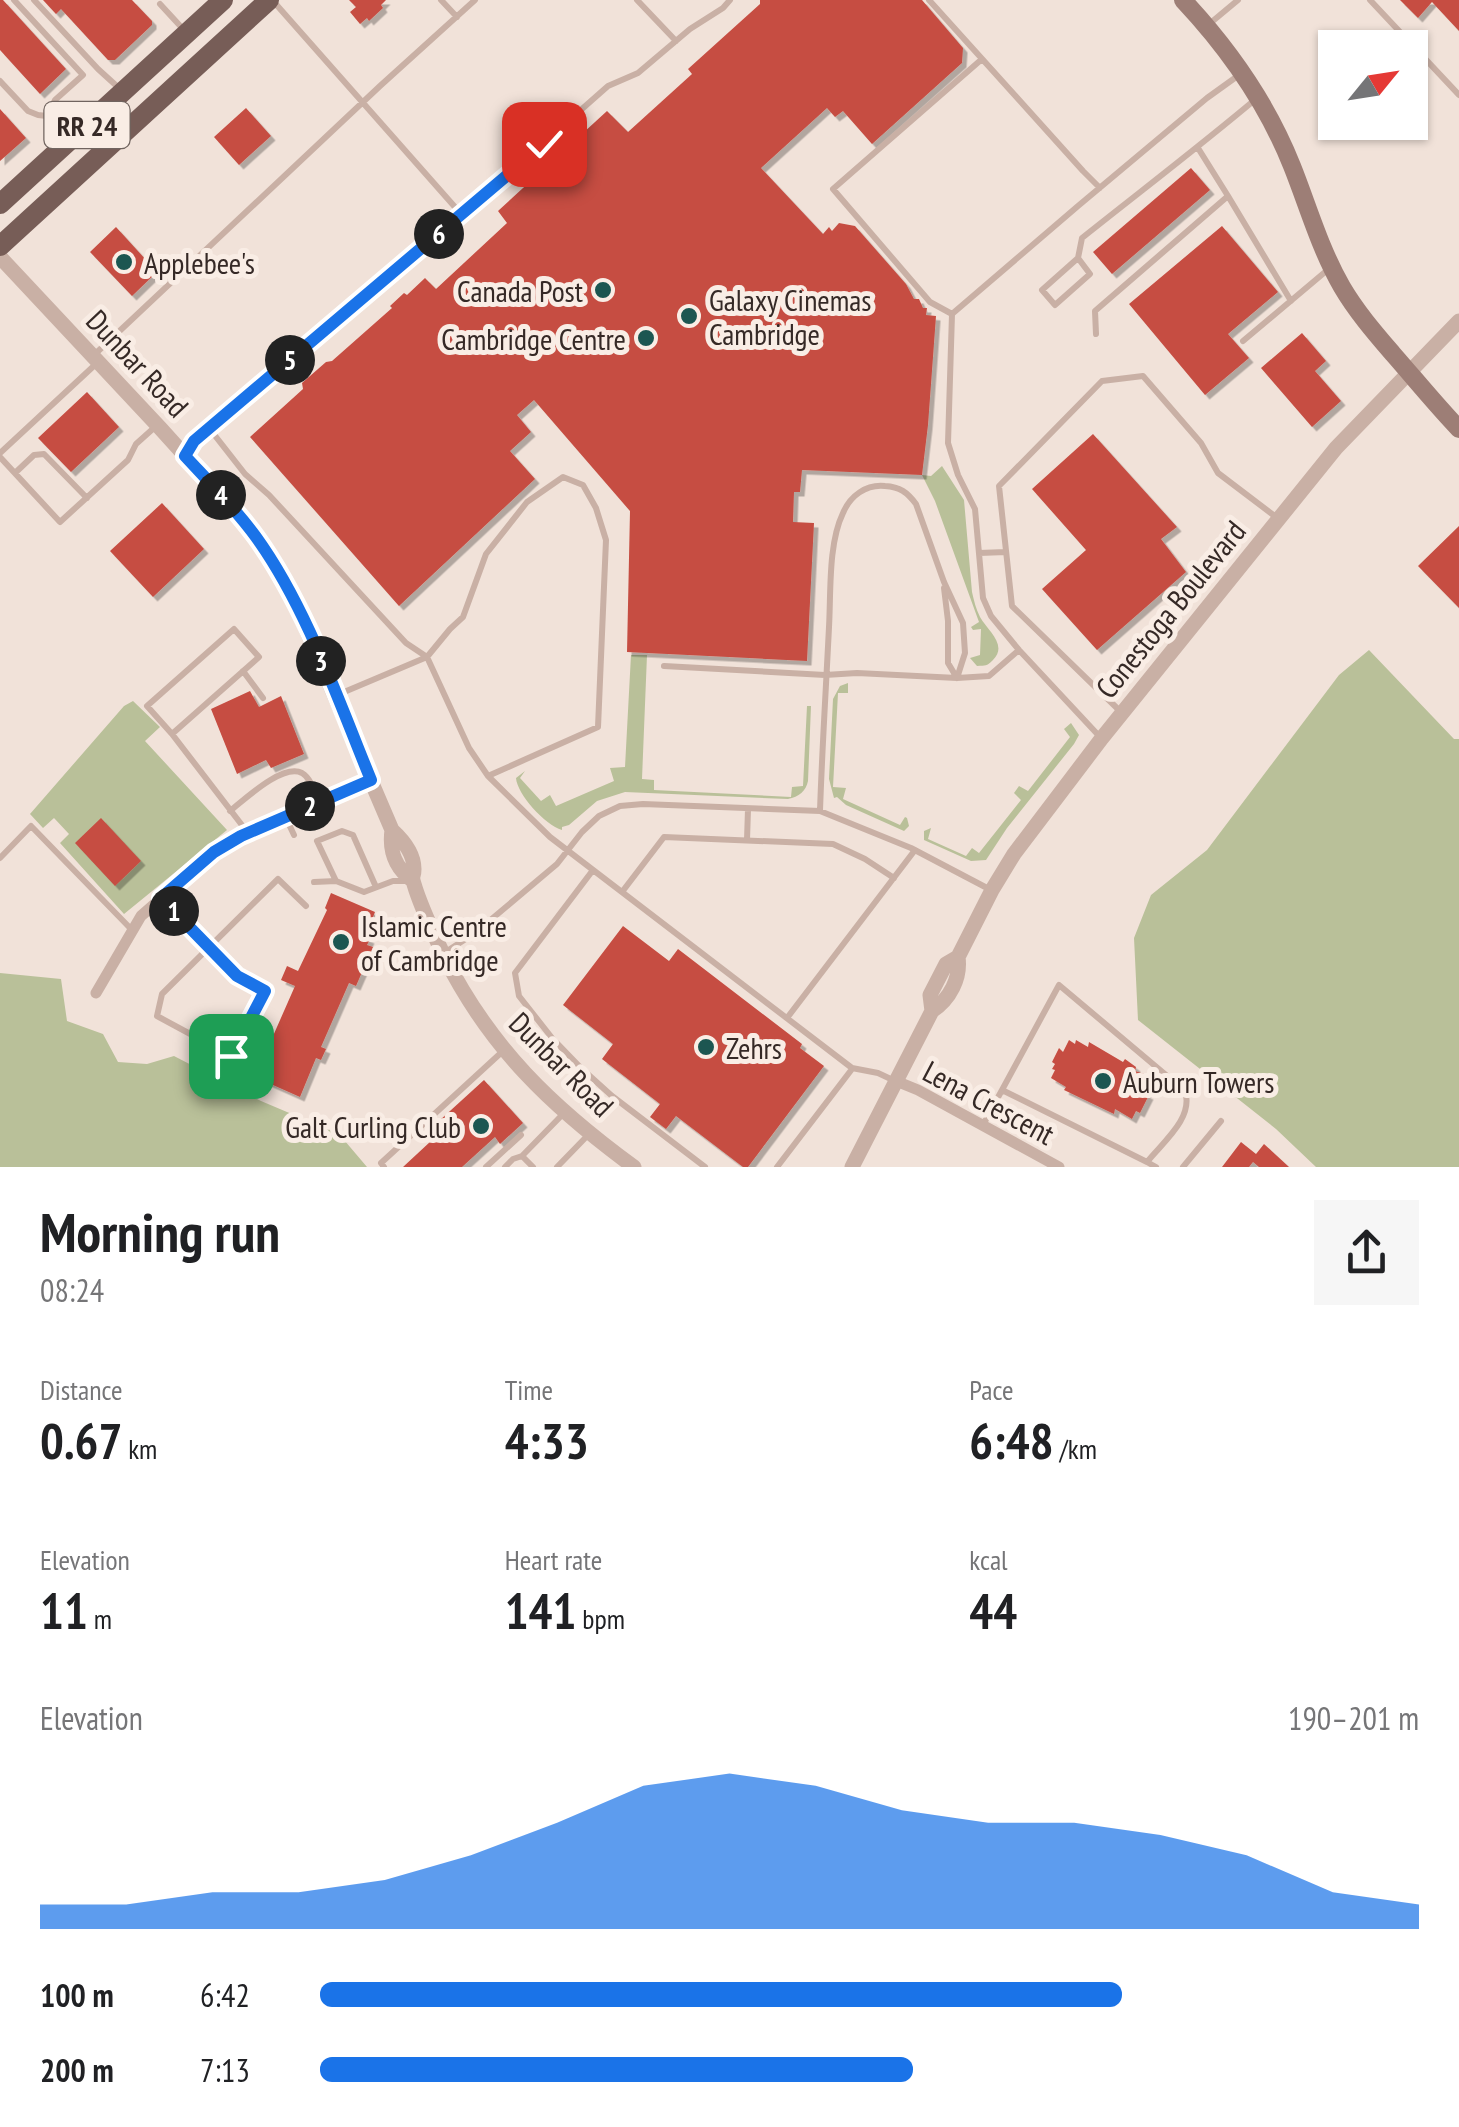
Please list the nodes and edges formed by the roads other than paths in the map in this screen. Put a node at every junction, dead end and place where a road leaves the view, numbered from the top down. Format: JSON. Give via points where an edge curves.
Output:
{"nodes":[{"id":1,"x":14,"y":0,"type":"edge"},
{"id":2,"x":34,"y":0,"type":"edge"},
{"id":3,"x":223,"y":0,"type":"edge"},
{"id":4,"x":271,"y":0,"type":"edge"},
{"id":5,"x":441,"y":0,"type":"edge"},
{"id":6,"x":475,"y":0,"type":"edge"},
{"id":7,"x":637,"y":0,"type":"edge"},
{"id":8,"x":730,"y":0,"type":"edge"},
{"id":9,"x":928,"y":0,"type":"edge"},
{"id":10,"x":1183,"y":0,"type":"edge"},
{"id":11,"x":1238,"y":0,"type":"edge"},
{"id":12,"x":1370,"y":0,"type":"edge"},
{"id":13,"x":161,"y":1,"type":"edge"},
{"id":14,"x":456,"y":18,"type":"junction"},
{"id":15,"x":1208,"y":26,"type":"junction"},
{"id":16,"x":187,"y":33,"type":"junction"},
{"id":17,"x":676,"y":42,"type":"junction"},
{"id":18,"x":982,"y":59,"type":"junction"},
{"id":19,"x":1242,"y":72,"type":"junction"},
{"id":20,"x":0,"y":81,"type":"edge"},
{"id":21,"x":122,"y":92,"type":"junction"},
{"id":22,"x":1459,"y":94,"type":"edge"},
{"id":23,"x":1258,"y":97,"type":"junction"},
{"id":24,"x":364,"y":102,"type":"junction"},
{"id":25,"x":47,"y":116,"type":"junction"},
{"id":26,"x":70,"y":140,"type":"junction"},
{"id":27,"x":1198,"y":148,"type":"junction"},
{"id":28,"x":1100,"y":188,"type":"junction"},
{"id":29,"x":1228,"y":196,"type":"junction"},
{"id":30,"x":0,"y":204,"type":"edge"},
{"id":31,"x":462,"y":215,"type":"junction"},
{"id":32,"x":0,"y":246,"type":"edge"},
{"id":33,"x":0,"y":257,"type":"edge"},
{"id":34,"x":1078,"y":258,"type":"junction"},
{"id":35,"x":1332,"y":266,"type":"junction"},
{"id":36,"x":1291,"y":301,"type":"junction"},
{"id":37,"x":952,"y":314,"type":"junction"},
{"id":38,"x":1459,"y":320,"type":"edge"},
{"id":39,"x":1096,"y":334,"type":"dead end"},
{"id":40,"x":1244,"y":342,"type":"dead end"},
{"id":41,"x":96,"y":359,"type":"junction"},
{"id":42,"x":1408,"y":373,"type":"junction"},
{"id":43,"x":157,"y":424,"type":"junction"},
{"id":44,"x":209,"y":428,"type":"junction"},
{"id":45,"x":1459,"y":429,"type":"edge"},
{"id":46,"x":0,"y":455,"type":"edge"},
{"id":47,"x":185,"y":456,"type":"junction"},
{"id":48,"x":15,"y":473,"type":"junction"},
{"id":49,"x":86,"y":498,"type":"junction"},
{"id":50,"x":1278,"y":518,"type":"junction"},
{"id":51,"x":1006,"y":552,"type":"junction"},
{"id":52,"x":979,"y":553,"type":"junction"},
{"id":53,"x":944,"y":582,"type":"junction"},
{"id":54,"x":1020,"y":650,"type":"junction"},
{"id":55,"x":427,"y":657,"type":"junction"},
{"id":56,"x":664,"y":666,"type":"dead end"},
{"id":57,"x":244,"y":671,"type":"junction"},
{"id":58,"x":825,"y":675,"type":"junction"},
{"id":59,"x":957,"y":678,"type":"junction"},
{"id":60,"x":336,"y":696,"type":"junction"},
{"id":61,"x":263,"y":698,"type":"dead end"},
{"id":62,"x":1122,"y":713,"type":"junction"},
{"id":63,"x":172,"y":734,"type":"junction"},
{"id":64,"x":1102,"y":738,"type":"junction"},
{"id":65,"x":488,"y":776,"type":"junction"},
{"id":66,"x":371,"y":780,"type":"junction"},
{"id":67,"x":320,"y":802,"type":"junction"},
{"id":68,"x":748,"y":808,"type":"junction"},
{"id":69,"x":230,"y":811,"type":"junction"},
{"id":70,"x":820,"y":812,"type":"junction"},
{"id":71,"x":286,"y":816,"type":"junction"},
{"id":72,"x":248,"y":833,"type":"junction"},
{"id":73,"x":294,"y":835,"type":"dead end"},
{"id":74,"x":747,"y":840,"type":"junction"},
{"id":75,"x":567,"y":850,"type":"junction"},
{"id":76,"x":915,"y":850,"type":"junction"},
{"id":77,"x":0,"y":858,"type":"edge"},
{"id":78,"x":594,"y":870,"type":"junction"},
{"id":79,"x":894,"y":878,"type":"junction"},
{"id":80,"x":336,"y":881,"type":"junction"},
{"id":81,"x":413,"y":881,"type":"junction"},
{"id":82,"x":314,"y":882,"type":"dead end"},
{"id":83,"x":376,"y":887,"type":"junction"},
{"id":84,"x":992,"y":890,"type":"junction"},
{"id":85,"x":622,"y":892,"type":"junction"},
{"id":86,"x":161,"y":898,"type":"junction"},
{"id":87,"x":306,"y":906,"type":"dead end"},
{"id":88,"x":132,"y":931,"type":"junction"},
{"id":89,"x":209,"y":947,"type":"junction"},
{"id":90,"x":443,"y":954,"type":"junction"},
{"id":91,"x":96,"y":993,"type":"dead end"},
{"id":92,"x":787,"y":1018,"type":"junction"},
{"id":93,"x":504,"y":1050,"type":"junction"},
{"id":94,"x":852,"y":1068,"type":"junction"},
{"id":95,"x":896,"y":1081,"type":"junction"},
{"id":96,"x":1002,"y":1090,"type":"junction"},
{"id":97,"x":565,"y":1112,"type":"junction"},
{"id":98,"x":1221,"y":1121,"type":"dead end"},
{"id":99,"x":982,"y":1126,"type":"junction"},
{"id":100,"x":590,"y":1133,"type":"junction"},
{"id":101,"x":521,"y":1135,"type":"dead end"},
{"id":102,"x":522,"y":1156,"type":"junction"},
{"id":103,"x":1147,"y":1162,"type":"junction"},
{"id":104,"x":631,"y":1166,"type":"edge"},
{"id":105,"x":384,"y":1167,"type":"edge"},
{"id":106,"x":486,"y":1167,"type":"edge"},
{"id":107,"x":505,"y":1167,"type":"edge"},
{"id":108,"x":533,"y":1167,"type":"edge"},
{"id":109,"x":557,"y":1167,"type":"edge"},
{"id":110,"x":705,"y":1167,"type":"edge"},
{"id":111,"x":777,"y":1167,"type":"edge"},
{"id":112,"x":852,"y":1167,"type":"edge"},
{"id":113,"x":1059,"y":1167,"type":"edge"},
{"id":114,"x":1156,"y":1167,"type":"edge"},
{"id":115,"x":1184,"y":1167,"type":"edge"}],
"edges":[{"from":1,"to":25,"type":"lane","via":[[83,75]]},
{"from":2,"to":21,"type":"lane"},
{"from":3,"to":16,"type":"main road","number":"RR 24"},
{"from":4,"to":24,"type":"lane"},
{"from":4,"to":32,"type":"main road","number":"RR 24"},
{"from":5,"to":14,"type":"lane"},
{"from":6,"to":14,"type":"lane"},
{"from":7,"to":17,"type":"lane"},
{"from":8,"to":17,"type":"lane"},
{"from":9,"to":18,"type":"lane"},
{"from":10,"to":15,"type":"main road"},
{"from":11,"to":15,"type":"lane"},
{"from":12,"to":22,"type":"lane"},
{"from":13,"to":16,"type":"lane"},
{"from":14,"to":24,"type":"lane"},
{"from":15,"to":19,"type":"main road"},
{"from":16,"to":21,"type":"main road","number":"RR 24"},
{"from":17,"to":31,"type":"lane","via":[[638,73],[608,86]]},
{"from":18,"to":28,"type":"lane"},
{"from":18,"to":37,"type":"lane","via":[[833,189],[930,302]]},
{"from":19,"to":23,"type":"main road"},
{"from":19,"to":28,"type":"lane"},
{"from":20,"to":25,"type":"lane","via":[[28,110]]},
{"from":21,"to":26,"type":"main road","number":"RR 24"},
{"from":23,"to":27,"type":"lane"},
{"from":23,"to":35,"type":"main road"},
{"from":24,"to":31,"type":"lane"},
{"from":24,"to":41,"type":"lane"},
{"from":25,"to":26,"type":"lane"},
{"from":26,"to":30,"type":"main road","number":"RR 24"},
{"from":27,"to":29,"type":"lane"},
{"from":27,"to":34,"type":"lane","via":[[1082,238]]},
{"from":28,"to":37,"type":"lane"},
{"from":29,"to":36,"type":"lane"},
{"from":29,"to":39,"type":"lane","via":[[1095,311]]},
{"from":31,"to":44,"type":"lane"},
{"from":33,"to":41,"type":"street","name":"Dunbar Road"},
{"from":34,"to":34,"type":"lane","via":[[1042,290],[1055,305],[1090,274]]},
{"from":35,"to":36,"type":"lane"},
{"from":35,"to":42,"type":"main road"},
{"from":36,"to":40,"type":"lane"},
{"from":37,"to":52,"type":"lane","via":[[948,443],[976,509]]},
{"from":38,"to":42,"type":"street","name":"Conestoga Boulevard"},
{"from":41,"to":43,"type":"street","name":"Dunbar Road"},
{"from":41,"to":46,"type":"lane"},
{"from":42,"to":45,"type":"main road"},
{"from":42,"to":50,"type":"street","name":"Conestoga Boulevard"},
{"from":43,"to":47,"type":"street","name":"Dunbar Road"},
{"from":43,"to":49,"type":"lane"},
{"from":44,"to":47,"type":"lane"},
{"from":44,"to":55,"type":"lane","via":[[245,474],[406,643]]},
{"from":46,"to":48,"type":"lane"},
{"from":47,"to":60,"type":"street","name":"Dunbar Road","via":[[274,565]]},
{"from":48,"to":49,"type":"lane","via":[[44,454]]},
{"from":48,"to":49,"type":"lane","via":[[60,522]]},
{"from":50,"to":51,"type":"lane","via":[[1218,473],[1201,442],[1143,376],[1102,380],[999,486]]},
{"from":50,"to":62,"type":"street","name":"Conestoga Boulevard"},
{"from":51,"to":52,"type":"lane"},
{"from":51,"to":62,"type":"lane","via":[[1012,606]]},
{"from":52,"to":54,"type":"lane","via":[[983,598]]},
{"from":53,"to":58,"type":"lane","via":[[910,494],[864,488],[843,512],[834,545]]},
{"from":53,"to":59,"type":"lane","via":[[948,663]]},
{"from":53,"to":59,"type":"lane","via":[[963,623]]},
{"from":54,"to":59,"type":"lane","via":[[989,676]]},
{"from":54,"to":64,"type":"lane"},
{"from":55,"to":60,"type":"lane"},
{"from":55,"to":65,"type":"lane","via":[[468,748]]},
{"from":55,"to":65,"type":"lane","via":[[463,616],[486,554],[527,502],[563,477],[583,485],[606,540],[598,727]]},
{"from":56,"to":58,"type":"lane"},
{"from":57,"to":61,"type":"lane"},
{"from":57,"to":63,"type":"lane"},
{"from":57,"to":63,"type":"lane","via":[[260,657],[234,630],[147,706]]},
{"from":58,"to":59,"type":"lane"},
{"from":58,"to":70,"type":"lane"},
{"from":60,"to":66,"type":"street","name":"Dunbar Road"},
{"from":62,"to":64,"type":"street","name":"Conestoga Boulevard"},
{"from":63,"to":69,"type":"lane"},
{"from":64,"to":84,"type":"street","name":"Conestoga Boulevard"},
{"from":65,"to":75,"type":"lane"},
{"from":66,"to":67,"type":"street"},
{"from":66,"to":81,"type":"street","name":"Dunbar Road","via":[[392,830],[394,857]]},
{"from":67,"to":69,"type":"lane","via":[[299,771],[257,789]]},
{"from":67,"to":71,"type":"street"},
{"from":68,"to":70,"type":"lane"},
{"from":68,"to":74,"type":"lane"},
{"from":68,"to":75,"type":"lane","via":[[620,806],[598,816]]},
{"from":69,"to":72,"type":"lane"},
{"from":70,"to":76,"type":"lane"},
{"from":71,"to":72,"type":"street"},
{"from":71,"to":73,"type":"lane"},
{"from":72,"to":86,"type":"street","via":[[214,852]]},
{"from":74,"to":79,"type":"lane","via":[[833,844]]},
{"from":74,"to":85,"type":"lane","via":[[664,837]]},
{"from":75,"to":78,"type":"lane"},
{"from":75,"to":90,"type":"lane","via":[[475,934]]},
{"from":76,"to":79,"type":"lane"},
{"from":76,"to":84,"type":"lane"},
{"from":77,"to":88,"type":"lane","via":[[32,826]]},
{"from":78,"to":85,"type":"lane"},
{"from":78,"to":110,"type":"lane","via":[[515,973],[519,996],[581,1068]]},
{"from":79,"to":92,"type":"lane"},
{"from":80,"to":82,"type":"lane"},
{"from":80,"to":83,"type":"lane","via":[[364,892]]},
{"from":80,"to":83,"type":"lane","via":[[318,841],[342,831],[353,835]]},
{"from":81,"to":83,"type":"lane"},
{"from":81,"to":90,"type":"street","name":"Dunbar Road"},
{"from":84,"to":95,"type":"street","name":"Conestoga Boulevard","via":[[930,995],[932,1010]]},
{"from":85,"to":92,"type":"lane"},
{"from":86,"to":88,"type":"street"},
{"from":86,"to":89,"type":"lane"},
{"from":87,"to":89,"type":"lane","via":[[278,878]]},
{"from":88,"to":91,"type":"street"},
{"from":89,"to":89,"type":"lane","via":[[237,976],[265,991],[231,1056],[157,1016],[162,994]]},
{"from":90,"to":93,"type":"street","name":"Dunbar Road"},
{"from":92,"to":94,"type":"lane"},
{"from":93,"to":97,"type":"street","name":"Dunbar Road"},
{"from":93,"to":105,"type":"lane","via":[[380,1163]]},
{"from":94,"to":95,"type":"lane"},
{"from":94,"to":111,"type":"lane"},
{"from":95,"to":99,"type":"street","name":"Lena Crescent"},
{"from":95,"to":112,"type":"street","name":"Conestoga Boulevard"},
{"from":96,"to":99,"type":"lane"},
{"from":96,"to":103,"type":"lane"},
{"from":96,"to":103,"type":"lane","via":[[1059,985],[1185,1092],[1186,1114]]},
{"from":97,"to":100,"type":"street","name":"Dunbar Road"},
{"from":97,"to":102,"type":"lane"},
{"from":98,"to":115,"type":"lane"},
{"from":99,"to":113,"type":"street","name":"Lena Crescent"},
{"from":100,"to":104,"type":"street","name":"Dunbar Road"},
{"from":100,"to":109,"type":"lane"},
{"from":101,"to":106,"type":"lane"},
{"from":102,"to":107,"type":"lane"},
{"from":102,"to":108,"type":"lane"},
{"from":103,"to":114,"type":"lane"}]}
